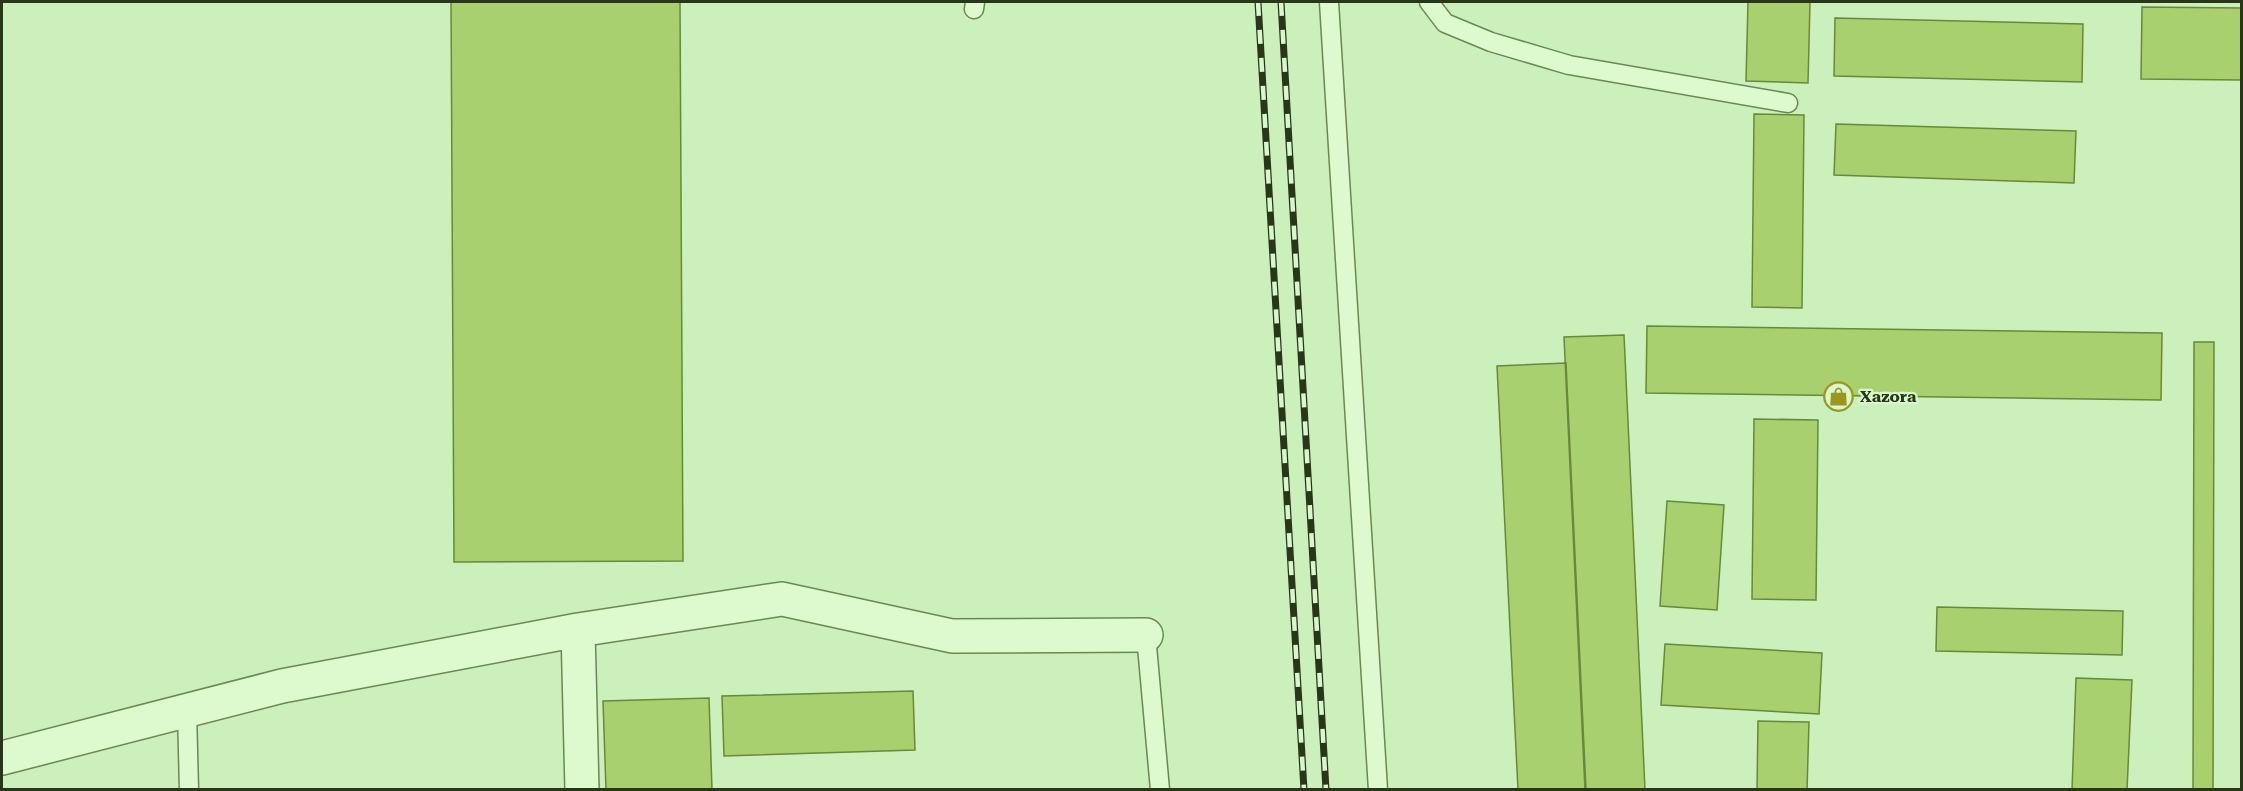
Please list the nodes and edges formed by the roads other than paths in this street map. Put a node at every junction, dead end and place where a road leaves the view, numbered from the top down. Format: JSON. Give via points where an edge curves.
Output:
{"nodes":[{"id":1,"x":1329,"y":2,"type":"edge"},
{"id":2,"x":1429,"y":2,"type":"edge"},
{"id":3,"x":1788,"y":104,"type":"dead end"},
{"id":4,"x":578,"y":630,"type":"junction"},
{"id":5,"x":1146,"y":635,"type":"joint"},
{"id":6,"x":187,"y":711,"type":"junction"},
{"id":7,"x":2,"y":758,"type":"edge"},
{"id":8,"x":189,"y":789,"type":"edge"},
{"id":9,"x":582,"y":789,"type":"edge"},
{"id":10,"x":1161,"y":789,"type":"edge"},
{"id":11,"x":1378,"y":789,"type":"edge"}],
"edges":[{"from":1,"to":11,"type":"lane"},
{"from":2,"to":3,"type":"lane","via":[[1445,23],[1491,42],[1558,61]]},
{"from":4,"to":5,"type":"street","via":[[782,599],[952,636]]},
{"from":4,"to":6,"type":"street","via":[[282,686]]},
{"from":4,"to":9,"type":"street"},
{"from":5,"to":10,"type":"lane"},
{"from":6,"to":7,"type":"street"},
{"from":6,"to":8,"type":"lane"}]}
